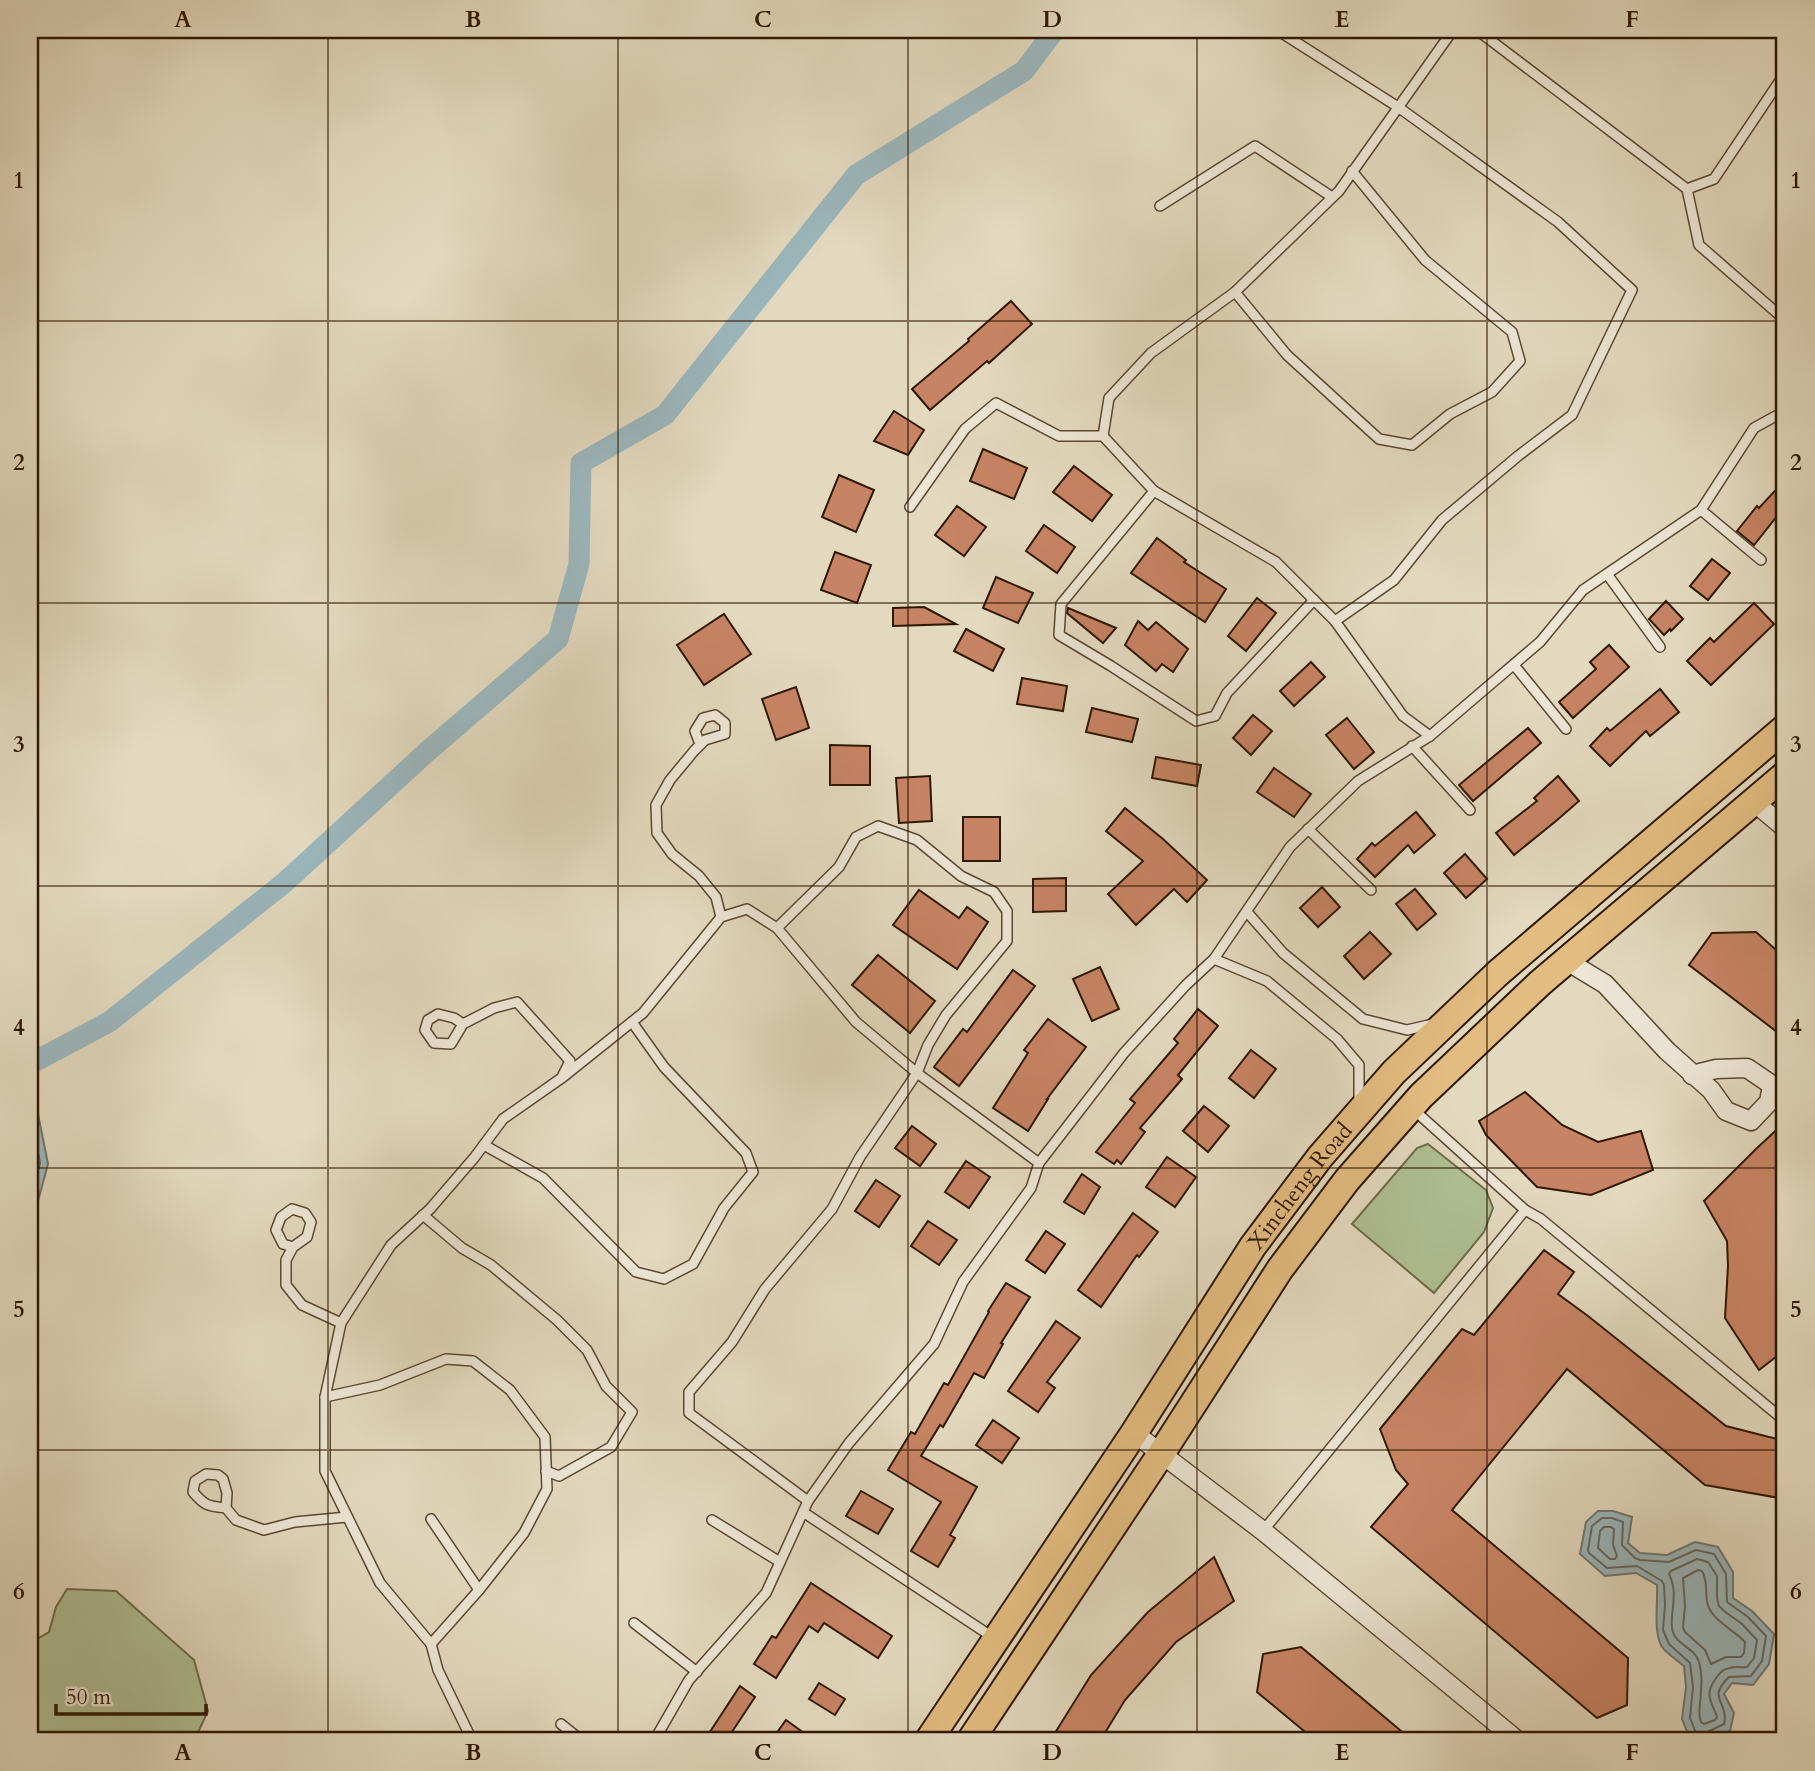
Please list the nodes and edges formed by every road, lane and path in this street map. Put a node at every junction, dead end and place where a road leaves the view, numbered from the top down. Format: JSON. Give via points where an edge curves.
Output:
{"nodes":[{"id":1,"x":1278,"y":30,"type":"edge"},
{"id":2,"x":1454,"y":30,"type":"edge"},
{"id":3,"x":1477,"y":30,"type":"edge"},
{"id":4,"x":1785,"y":73,"type":"edge"},
{"id":5,"x":1398,"y":107,"type":"junction"},
{"id":6,"x":1352,"y":171,"type":"junction"},
{"id":7,"x":1687,"y":189,"type":"junction"},
{"id":8,"x":1332,"y":197,"type":"junction"},
{"id":9,"x":1160,"y":206,"type":"dead end"},
{"id":10,"x":1235,"y":292,"type":"junction"},
{"id":11,"x":1785,"y":320,"type":"edge"},
{"id":12,"x":1785,"y":411,"type":"edge"},
{"id":13,"x":1103,"y":436,"type":"junction"},
{"id":14,"x":1154,"y":491,"type":"junction"},
{"id":15,"x":909,"y":507,"type":"dead end"},
{"id":16,"x":1701,"y":510,"type":"junction"},
{"id":17,"x":1761,"y":560,"type":"dead end"},
{"id":18,"x":1607,"y":574,"type":"junction"},
{"id":19,"x":1314,"y":600,"type":"junction"},
{"id":20,"x":1335,"y":621,"type":"junction"},
{"id":21,"x":1660,"y":646,"type":"dead end"},
{"id":22,"x":1514,"y":665,"type":"junction"},
{"id":23,"x":1785,"y":728,"type":"edge"},
{"id":24,"x":1566,"y":729,"type":"dead end"},
{"id":25,"x":1430,"y":736,"type":"junction"},
{"id":26,"x":700,"y":744,"type":"dead end"},
{"id":27,"x":1412,"y":747,"type":"junction"},
{"id":28,"x":1785,"y":775,"type":"edge"},
{"id":29,"x":1754,"y":802,"type":"junction"},
{"id":30,"x":1471,"y":810,"type":"dead end"},
{"id":31,"x":1785,"y":828,"type":"edge"},
{"id":32,"x":1308,"y":829,"type":"junction"},
{"id":33,"x":1371,"y":890,"type":"dead end"},
{"id":34,"x":1247,"y":912,"type":"junction"},
{"id":35,"x":721,"y":917,"type":"junction"},
{"id":36,"x":777,"y":928,"type":"junction"},
{"id":37,"x":1214,"y":959,"type":"junction"},
{"id":38,"x":1567,"y":961,"type":"junction"},
{"id":39,"x":1448,"y":1020,"type":"junction"},
{"id":40,"x":632,"y":1022,"type":"junction"},
{"id":41,"x":463,"y":1024,"type":"dead end"},
{"id":42,"x":917,"y":1073,"type":"junction"},
{"id":43,"x":1692,"y":1074,"type":"dead end"},
{"id":44,"x":563,"y":1077,"type":"junction"},
{"id":45,"x":1411,"y":1107,"type":"junction"},
{"id":46,"x":1359,"y":1112,"type":"junction"},
{"id":47,"x":484,"y":1145,"type":"junction"},
{"id":48,"x":1039,"y":1163,"type":"junction"},
{"id":49,"x":1525,"y":1210,"type":"junction"},
{"id":50,"x":423,"y":1215,"type":"junction"},
{"id":51,"x":293,"y":1247,"type":"junction"},
{"id":52,"x":341,"y":1323,"type":"junction"},
{"id":53,"x":325,"y":1397,"type":"junction"},
{"id":54,"x":1785,"y":1421,"type":"edge"},
{"id":55,"x":1134,"y":1433,"type":"junction"},
{"id":56,"x":1161,"y":1454,"type":"junction"},
{"id":57,"x":546,"y":1471,"type":"junction"},
{"id":58,"x":808,"y":1501,"type":"junction"},
{"id":59,"x":226,"y":1508,"type":"junction"},
{"id":60,"x":803,"y":1512,"type":"junction"},
{"id":61,"x":347,"y":1517,"type":"junction"},
{"id":62,"x":431,"y":1519,"type":"dead end"},
{"id":63,"x":712,"y":1520,"type":"dead end"},
{"id":64,"x":1263,"y":1531,"type":"junction"},
{"id":65,"x":780,"y":1562,"type":"junction"},
{"id":66,"x":479,"y":1590,"type":"junction"},
{"id":67,"x":634,"y":1623,"type":"dead end"},
{"id":68,"x":996,"y":1639,"type":"junction"},
{"id":69,"x":432,"y":1644,"type":"junction"},
{"id":70,"x":697,"y":1672,"type":"junction"},
{"id":71,"x":561,"y":1724,"type":"dead end"},
{"id":72,"x":475,"y":1741,"type":"edge"},
{"id":73,"x":582,"y":1741,"type":"edge"},
{"id":74,"x":654,"y":1741,"type":"edge"},
{"id":75,"x":928,"y":1741,"type":"edge"},
{"id":76,"x":970,"y":1741,"type":"edge"},
{"id":77,"x":1518,"y":1741,"type":"edge"}],
"edges":[{"from":1,"to":5,"type":"lane"},
{"from":2,"to":5,"type":"lane"},
{"from":3,"to":7,"type":"lane"},
{"from":4,"to":7,"type":"lane","via":[[1714,180]]},
{"from":5,"to":6,"type":"lane"},
{"from":5,"to":20,"type":"lane","via":[[1558,222],[1632,290],[1573,415],[1442,520],[1394,580]]},
{"from":6,"to":8,"type":"lane"},
{"from":6,"to":10,"type":"lane","via":[[1425,260],[1512,332],[1520,361],[1492,392],[1450,414],[1412,445],[1379,439],[1287,355]]},
{"from":7,"to":11,"type":"lane","via":[[1699,245]]},
{"from":8,"to":9,"type":"lane","via":[[1255,146]]},
{"from":8,"to":10,"type":"lane"},
{"from":10,"to":13,"type":"lane","via":[[1151,353],[1109,398]]},
{"from":12,"to":16,"type":"lane","via":[[1754,428]]},
{"from":13,"to":14,"type":"lane"},
{"from":13,"to":15,"type":"lane","via":[[1059,436],[996,403],[965,429]]},
{"from":14,"to":19,"type":"lane","via":[[1276,562]]},
{"from":14,"to":19,"type":"lane","via":[[1061,604],[1059,635],[1196,721],[1216,716],[1227,693]]},
{"from":16,"to":17,"type":"lane"},
{"from":16,"to":18,"type":"lane"},
{"from":18,"to":21,"type":"lane"},
{"from":18,"to":22,"type":"lane","via":[[1583,590],[1541,642]]},
{"from":19,"to":20,"type":"lane"},
{"from":20,"to":25,"type":"lane","via":[[1403,716]]},
{"from":22,"to":24,"type":"lane"},
{"from":22,"to":25,"type":"lane"},
{"from":23,"to":39,"type":"main road","name":"Xincheng Road"},
{"from":25,"to":27,"type":"lane"},
{"from":26,"to":35,"type":"lane","via":[[656,805],[657,833],[716,897]]},
{"from":27,"to":30,"type":"lane"},
{"from":27,"to":32,"type":"lane","via":[[1358,781]]},
{"from":28,"to":29,"type":"main road","name":"Xincheng Road"},
{"from":29,"to":31,"type":"street"},
{"from":29,"to":38,"type":"main road","name":"Xincheng Road"},
{"from":32,"to":33,"type":"lane"},
{"from":32,"to":34,"type":"lane","via":[[1290,847]]},
{"from":34,"to":37,"type":"lane"},
{"from":34,"to":39,"type":"lane","via":[[1283,953],[1363,1019],[1407,1030]]},
{"from":35,"to":36,"type":"lane","via":[[747,909]]},
{"from":35,"to":40,"type":"lane"},
{"from":36,"to":42,"type":"lane","via":[[856,1022]]},
{"from":36,"to":42,"type":"lane","via":[[839,867],[856,837],[878,826],[917,840],[961,876],[994,892],[1007,911],[1007,941],[946,1015]]},
{"from":37,"to":46,"type":"lane","via":[[1267,981],[1337,1039],[1359,1065]]},
{"from":37,"to":48,"type":"lane","via":[[1124,1053]]},
{"from":38,"to":43,"type":"street","via":[[1605,984]]},
{"from":38,"to":45,"type":"main road","name":"Xincheng Road"},
{"from":39,"to":46,"type":"main road","name":"Xincheng Road"},
{"from":40,"to":44,"type":"lane"},
{"from":40,"to":47,"type":"lane","via":[[664,1067],[746,1153],[753,1172],[724,1208],[693,1264],[664,1279],[636,1272],[543,1178]]},
{"from":41,"to":44,"type":"lane","via":[[517,1002],[570,1061]]},
{"from":42,"to":48,"type":"lane"},
{"from":42,"to":58,"type":"lane","via":[[860,1157],[832,1209],[765,1289],[732,1342],[689,1392],[689,1413]]},
{"from":44,"to":47,"type":"lane","via":[[503,1119]]},
{"from":45,"to":49,"type":"lane"},
{"from":45,"to":56,"type":"main road","name":"Xincheng Road","via":[[1347,1180],[1280,1269]]},
{"from":46,"to":55,"type":"main road","name":"Xincheng Road","via":[[1254,1246]]},
{"from":47,"to":50,"type":"lane"},
{"from":48,"to":58,"type":"lane","via":[[1031,1188],[963,1282],[934,1344],[849,1443]]},
{"from":49,"to":54,"type":"lane"},
{"from":49,"to":64,"type":"lane"},
{"from":50,"to":52,"type":"lane","via":[[391,1245]]},
{"from":50,"to":57,"type":"lane","via":[[557,1320],[587,1350],[606,1386],[632,1412],[611,1447],[559,1476]]},
{"from":51,"to":51,"type":"lane","via":[[307,1237],[311,1222],[305,1213],[292,1209],[281,1217],[276,1230],[283,1244]]},
{"from":51,"to":52,"type":"lane","via":[[286,1260],[286,1285],[302,1305]]},
{"from":52,"to":53,"type":"lane"},
{"from":53,"to":57,"type":"lane","via":[[380,1385],[446,1359],[473,1361],[510,1390],[545,1437]]},
{"from":53,"to":61,"type":"lane","via":[[325,1471]]},
{"from":55,"to":56,"type":"street"},
{"from":55,"to":68,"type":"main road","name":"Xincheng Road"},
{"from":56,"to":64,"type":"street"},
{"from":56,"to":76,"type":"main road","name":"Xincheng Road"},
{"from":57,"to":66,"type":"lane","via":[[547,1489],[524,1533]]},
{"from":58,"to":60,"type":"lane"},
{"from":59,"to":59,"type":"lane","via":[[223,1479],[206,1474],[195,1481],[192,1492],[199,1499],[209,1507]]},
{"from":59,"to":61,"type":"lane","via":[[236,1520],[264,1530]]},
{"from":60,"to":65,"type":"lane"},
{"from":60,"to":68,"type":"lane"},
{"from":61,"to":69,"type":"lane","via":[[380,1583]]},
{"from":62,"to":66,"type":"lane"},
{"from":63,"to":65,"type":"lane"},
{"from":64,"to":77,"type":"street"},
{"from":65,"to":70,"type":"lane","via":[[766,1593]]},
{"from":66,"to":69,"type":"lane"},
{"from":67,"to":70,"type":"lane"},
{"from":68,"to":75,"type":"main road","name":"Xincheng Road"},
{"from":69,"to":72,"type":"lane","via":[[438,1670]]},
{"from":70,"to":74,"type":"lane"},
{"from":71,"to":73,"type":"lane"}]}
